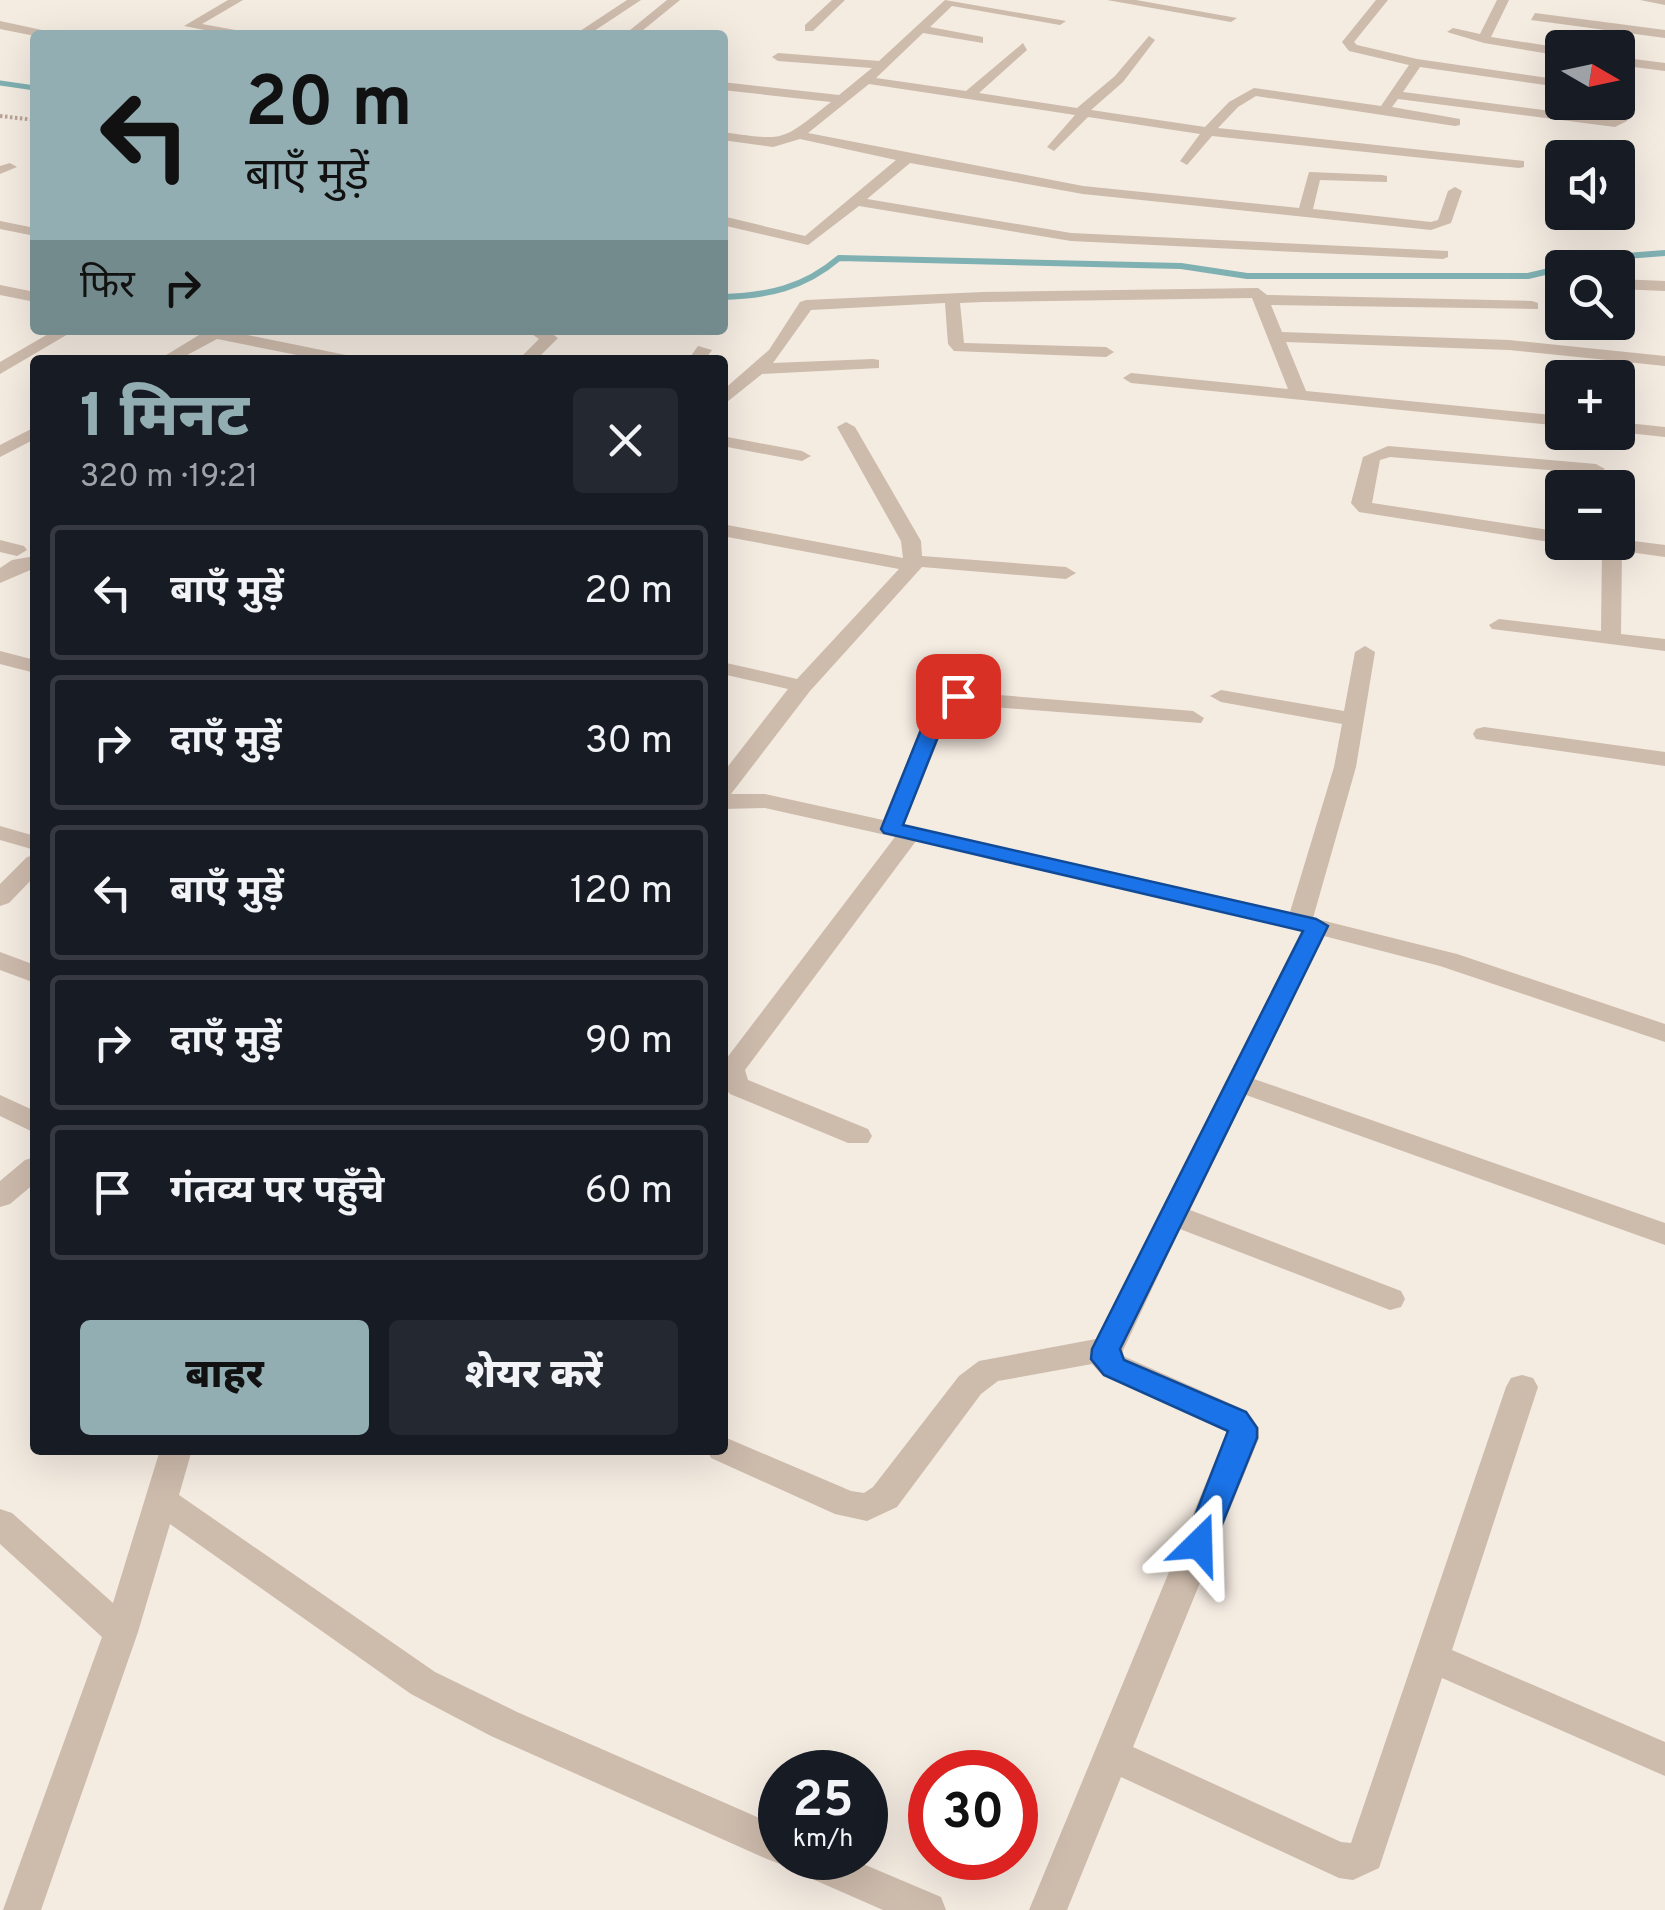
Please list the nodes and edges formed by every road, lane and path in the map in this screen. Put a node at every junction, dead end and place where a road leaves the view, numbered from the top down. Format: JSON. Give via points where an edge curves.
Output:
{"nodes":[{"id":1,"x":237,"y":0,"type":"edge"},
{"id":2,"x":635,"y":0,"type":"edge"},
{"id":3,"x":676,"y":0,"type":"edge"},
{"id":4,"x":686,"y":0,"type":"edge"},
{"id":5,"x":840,"y":0,"type":"edge"},
{"id":6,"x":1113,"y":0,"type":"edge"},
{"id":7,"x":1382,"y":0,"type":"edge"},
{"id":8,"x":1503,"y":0,"type":"edge"},
{"id":9,"x":1646,"y":0,"type":"edge"},
{"id":10,"x":951,"y":1,"type":"edge"},
{"id":11,"x":1665,"y":2,"type":"edge"},
{"id":12,"x":1536,"y":17,"type":"dead end"},
{"id":13,"x":1231,"y":18,"type":"dead end"},
{"id":14,"x":1060,"y":21,"type":"dead end"},
{"id":15,"x":0,"y":25,"type":"edge"},
{"id":16,"x":809,"y":28,"type":"dead end"},
{"id":17,"x":918,"y":29,"type":"junction"},
{"id":18,"x":220,"y":30,"type":"edge"},
{"id":19,"x":588,"y":30,"type":"edge"},
{"id":20,"x":637,"y":30,"type":"edge"},
{"id":21,"x":30,"y":32,"type":"edge"},
{"id":22,"x":1453,"y":32,"type":"dead end"},
{"id":23,"x":1665,"y":34,"type":"edge"},
{"id":24,"x":1484,"y":39,"type":"junction"},
{"id":25,"x":978,"y":40,"type":"dead end"},
{"id":26,"x":1149,"y":40,"type":"dead end"},
{"id":27,"x":1022,"y":47,"type":"dead end"},
{"id":28,"x":778,"y":57,"type":"dead end"},
{"id":29,"x":1538,"y":61,"type":"edge"},
{"id":30,"x":1417,"y":63,"type":"junction"},
{"id":31,"x":1635,"y":63,"type":"edge"},
{"id":32,"x":882,"y":65,"type":"junction"},
{"id":33,"x":1665,"y":67,"type":"edge"},
{"id":34,"x":866,"y":80,"type":"junction"},
{"id":35,"x":728,"y":87,"type":"edge"},
{"id":36,"x":968,"y":95,"type":"junction"},
{"id":37,"x":1394,"y":95,"type":"junction"},
{"id":38,"x":843,"y":99,"type":"junction"},
{"id":39,"x":1384,"y":110,"type":"junction"},
{"id":40,"x":1083,"y":112,"type":"junction"},
{"id":41,"x":1545,"y":114,"type":"edge"},
{"id":42,"x":0,"y":116,"type":"edge"},
{"id":43,"x":30,"y":119,"type":"edge"},
{"id":44,"x":1592,"y":120,"type":"edge"},
{"id":45,"x":1620,"y":120,"type":"edge"},
{"id":46,"x":1455,"y":122,"type":"dead end"},
{"id":47,"x":1209,"y":131,"type":"junction"},
{"id":48,"x":799,"y":136,"type":"junction"},
{"id":49,"x":728,"y":137,"type":"edge"},
{"id":50,"x":740,"y":138,"type":"junction"},
{"id":51,"x":728,"y":147,"type":"edge"},
{"id":52,"x":1054,"y":148,"type":"dead end"},
{"id":53,"x":908,"y":158,"type":"junction"},
{"id":54,"x":1187,"y":161,"type":"dead end"},
{"id":55,"x":1519,"y":164,"type":"dead end"},
{"id":56,"x":1382,"y":179,"type":"dead end"},
{"id":57,"x":1455,"y":191,"type":"dead end"},
{"id":58,"x":856,"y":202,"type":"junction"},
{"id":59,"x":1305,"y":212,"type":"junction"},
{"id":60,"x":728,"y":221,"type":"edge"},
{"id":61,"x":1174,"y":221,"type":"junction"},
{"id":62,"x":0,"y":225,"type":"edge"},
{"id":63,"x":30,"y":231,"type":"edge"},
{"id":64,"x":1443,"y":254,"type":"dead end"},
{"id":65,"x":1635,"y":285,"type":"edge"},
{"id":66,"x":1665,"y":286,"type":"edge"},
{"id":67,"x":0,"y":290,"type":"edge"},
{"id":68,"x":30,"y":296,"type":"edge"},
{"id":69,"x":952,"y":298,"type":"junction"},
{"id":70,"x":1261,"y":300,"type":"junction"},
{"id":71,"x":1532,"y":306,"type":"dead end"},
{"id":72,"x":58,"y":335,"type":"edge"},
{"id":73,"x":203,"y":335,"type":"edge"},
{"id":74,"x":222,"y":335,"type":"edge"},
{"id":75,"x":544,"y":335,"type":"edge"},
{"id":76,"x":1278,"y":337,"type":"junction"},
{"id":77,"x":1106,"y":352,"type":"dead end"},
{"id":78,"x":173,"y":355,"type":"edge"},
{"id":79,"x":321,"y":355,"type":"edge"},
{"id":80,"x":531,"y":355,"type":"edge"},
{"id":81,"x":1665,"y":361,"type":"edge"},
{"id":82,"x":872,"y":364,"type":"dead end"},
{"id":83,"x":0,"y":369,"type":"edge"},
{"id":84,"x":760,"y":369,"type":"junction"},
{"id":85,"x":1130,"y":378,"type":"dead end"},
{"id":86,"x":1299,"y":395,"type":"junction"},
{"id":87,"x":728,"y":397,"type":"edge"},
{"id":88,"x":1545,"y":419,"type":"edge"},
{"id":89,"x":846,"y":427,"type":"dead end"},
{"id":90,"x":1635,"y":429,"type":"edge"},
{"id":91,"x":1665,"y":432,"type":"edge"},
{"id":92,"x":30,"y":439,"type":"edge"},
{"id":93,"x":728,"y":442,"type":"edge"},
{"id":94,"x":0,"y":452,"type":"edge"},
{"id":95,"x":802,"y":456,"type":"dead end"},
{"id":96,"x":1596,"y":469,"type":"dead end"},
{"id":97,"x":728,"y":531,"type":"edge"},
{"id":98,"x":1545,"y":535,"type":"edge"},
{"id":99,"x":1635,"y":547,"type":"edge"},
{"id":100,"x":1665,"y":551,"type":"edge"},
{"id":101,"x":1607,"y":560,"type":"edge"},
{"id":102,"x":30,"y":563,"type":"edge"},
{"id":103,"x":914,"y":563,"type":"junction"},
{"id":104,"x":1066,"y":573,"type":"dead end"},
{"id":105,"x":0,"y":577,"type":"edge"},
{"id":106,"x":1499,"y":625,"type":"dead end"},
{"id":107,"x":1612,"y":638,"type":"junction"},
{"id":108,"x":1665,"y":645,"type":"edge"},
{"id":109,"x":1364,"y":652,"type":"dead end"},
{"id":110,"x":0,"y":658,"type":"edge"},
{"id":111,"x":30,"y":666,"type":"edge"},
{"id":112,"x":728,"y":669,"type":"edge"},
{"id":113,"x":802,"y":686,"type":"junction"},
{"id":114,"x":1221,"y":696,"type":"dead end"},
{"id":115,"x":1192,"y":718,"type":"dead end"},
{"id":116,"x":1353,"y":719,"type":"junction"},
{"id":117,"x":1484,"y":734,"type":"dead end"},
{"id":118,"x":733,"y":758,"type":"edge"},
{"id":119,"x":1665,"y":759,"type":"edge"},
{"id":120,"x":728,"y":801,"type":"edge"},
{"id":121,"x":901,"y":831,"type":"junction"},
{"id":122,"x":0,"y":833,"type":"edge"},
{"id":123,"x":30,"y":842,"type":"edge"},
{"id":124,"x":30,"y":867,"type":"edge"},
{"id":125,"x":0,"y":898,"type":"edge"},
{"id":126,"x":1308,"y":924,"type":"junction"},
{"id":127,"x":0,"y":960,"type":"edge"},
{"id":128,"x":30,"y":973,"type":"edge"},
{"id":129,"x":1665,"y":1033,"type":"edge"},
{"id":130,"x":1238,"y":1083,"type":"junction"},
{"id":131,"x":0,"y":1104,"type":"edge"},
{"id":132,"x":30,"y":1120,"type":"edge"},
{"id":133,"x":858,"y":1136,"type":"dead end"},
{"id":134,"x":30,"y":1171,"type":"edge"},
{"id":135,"x":0,"y":1197,"type":"edge"},
{"id":136,"x":1173,"y":1215,"type":"junction"},
{"id":137,"x":1665,"y":1234,"type":"edge"},
{"id":138,"x":1390,"y":1299,"type":"dead end"},
{"id":139,"x":1106,"y":1349,"type":"junction"},
{"id":140,"x":1522,"y":1387,"type":"dead end"},
{"id":141,"x":728,"y":1451,"type":"edge"},
{"id":142,"x":174,"y":1455,"type":"edge"},
{"id":143,"x":161,"y":1500,"type":"junction"},
{"id":144,"x":0,"y":1522,"type":"edge"},
{"id":145,"x":122,"y":1632,"type":"junction"},
{"id":146,"x":1431,"y":1657,"type":"junction"},
{"id":147,"x":1112,"y":1756,"type":"junction"},
{"id":148,"x":1665,"y":1760,"type":"edge"},
{"id":149,"x":758,"y":1836,"type":"edge"},
{"id":150,"x":857,"y":1880,"type":"edge"},
{"id":151,"x":22,"y":1910,"type":"edge"},
{"id":152,"x":926,"y":1910,"type":"edge"},
{"id":153,"x":1048,"y":1910,"type":"edge"}],
"edges":[{"from":1,"to":18,"type":"street","via":[[190,26]]},
{"from":2,"to":19,"type":"street"},
{"from":3,"to":4,"type":"street"},
{"from":3,"to":20,"type":"street"},
{"from":5,"to":16,"type":"street"},
{"from":6,"to":13,"type":"street"},
{"from":7,"to":30,"type":"street","via":[[1348,42]]},
{"from":8,"to":24,"type":"street"},
{"from":9,"to":11,"type":"street"},
{"from":10,"to":14,"type":"street"},
{"from":10,"to":17,"type":"street"},
{"from":12,"to":23,"type":"street"},
{"from":15,"to":21,"type":"street"},
{"from":17,"to":25,"type":"street"},
{"from":17,"to":32,"type":"street"},
{"from":22,"to":24,"type":"street"},
{"from":24,"to":29,"type":"street"},
{"from":26,"to":40,"type":"street"},
{"from":27,"to":36,"type":"street"},
{"from":28,"to":32,"type":"street"},
{"from":29,"to":30,"type":"street"},
{"from":30,"to":37,"type":"street"},
{"from":31,"to":33,"type":"street"},
{"from":32,"to":34,"type":"street"},
{"from":34,"to":36,"type":"street"},
{"from":34,"to":38,"type":"street"},
{"from":35,"to":38,"type":"street"},
{"from":36,"to":40,"type":"street"},
{"from":37,"to":39,"type":"street"},
{"from":37,"to":41,"type":"street"},
{"from":38,"to":48,"type":"street"},
{"from":39,"to":46,"type":"street"},
{"from":39,"to":47,"type":"street","via":[[1254,92]]},
{"from":40,"to":47,"type":"street"},
{"from":40,"to":52,"type":"street"},
{"from":42,"to":43,"type":"path"},
{"from":44,"to":45,"type":"street"},
{"from":47,"to":54,"type":"street"},
{"from":47,"to":55,"type":"street"},
{"from":48,"to":50,"type":"street","via":[[780,143]]},
{"from":48,"to":53,"type":"street"},
{"from":49,"to":50,"type":"street"},
{"from":50,"to":51,"type":"street"},
{"from":53,"to":58,"type":"street"},
{"from":53,"to":61,"type":"street"},
{"from":56,"to":59,"type":"street","via":[[1314,175]]},
{"from":57,"to":59,"type":"street","via":[[1440,225]]},
{"from":58,"to":60,"type":"street","via":[[808,241]]},
{"from":58,"to":61,"type":"street","via":[[1046,235]]},
{"from":59,"to":61,"type":"street"},
{"from":61,"to":64,"type":"street"},
{"from":62,"to":63,"type":"street"},
{"from":65,"to":66,"type":"street"},
{"from":67,"to":68,"type":"street"},
{"from":69,"to":70,"type":"street","via":[[1258,293]]},
{"from":69,"to":77,"type":"street","via":[[960,348]]},
{"from":69,"to":84,"type":"street","via":[[806,305]]},
{"from":70,"to":71,"type":"street"},
{"from":70,"to":76,"type":"street"},
{"from":72,"to":83,"type":"street"},
{"from":73,"to":78,"type":"street"},
{"from":74,"to":79,"type":"street"},
{"from":75,"to":80,"type":"street","via":[[550,338]]},
{"from":76,"to":81,"type":"street","via":[[1510,345]]},
{"from":76,"to":86,"type":"street"},
{"from":82,"to":84,"type":"street"},
{"from":84,"to":87,"type":"street"},
{"from":85,"to":86,"type":"street"},
{"from":86,"to":88,"type":"street"},
{"from":89,"to":103,"type":"street","via":[[911,541]]},
{"from":90,"to":91,"type":"street"},
{"from":92,"to":94,"type":"street"},
{"from":93,"to":95,"type":"street"},
{"from":96,"to":98,"type":"street","via":[[1388,452],[1372,457],[1360,503],[1366,508]]},
{"from":97,"to":103,"type":"street"},
{"from":99,"to":100,"type":"street"},
{"from":101,"to":107,"type":"street"},
{"from":102,"to":105,"type":"street"},
{"from":103,"to":104,"type":"street"},
{"from":103,"to":113,"type":"street"},
{"from":106,"to":107,"type":"street"},
{"from":107,"to":108,"type":"street"},
{"from":109,"to":116,"type":"street"},
{"from":110,"to":111,"type":"street"},
{"from":112,"to":113,"type":"street"},
{"from":113,"to":118,"type":"street"},
{"from":114,"to":116,"type":"street"},
{"from":115,"to":121,"type":"street","via":[[950,697],[943,700]]},
{"from":116,"to":126,"type":"street"},
{"from":117,"to":119,"type":"street"},
{"from":120,"to":121,"type":"street","via":[[766,801]]},
{"from":121,"to":126,"type":"street"},
{"from":121,"to":133,"type":"street","via":[[732,1070],[738,1087]]},
{"from":122,"to":123,"type":"street"},
{"from":124,"to":125,"type":"street"},
{"from":126,"to":129,"type":"street","via":[[1448,960]]},
{"from":126,"to":130,"type":"street"},
{"from":127,"to":128,"type":"street"},
{"from":130,"to":136,"type":"street"},
{"from":130,"to":137,"type":"street"},
{"from":131,"to":132,"type":"street"},
{"from":134,"to":135,"type":"street"},
{"from":136,"to":138,"type":"street"},
{"from":136,"to":139,"type":"street"},
{"from":139,"to":141,"type":"street","via":[[990,1370],[970,1385],[885,1497],[867,1506],[847,1504]]},
{"from":139,"to":147,"type":"street","via":[[1114,1368],[1243,1428]]},
{"from":140,"to":146,"type":"street"},
{"from":142,"to":143,"type":"street"},
{"from":143,"to":145,"type":"street"},
{"from":143,"to":149,"type":"street","via":[[423,1682]]},
{"from":144,"to":145,"type":"street"},
{"from":145,"to":151,"type":"street"},
{"from":146,"to":147,"type":"street","via":[[1366,1855],[1353,1862]]},
{"from":146,"to":148,"type":"street"},
{"from":147,"to":153,"type":"street"},
{"from":150,"to":152,"type":"street"}]}
